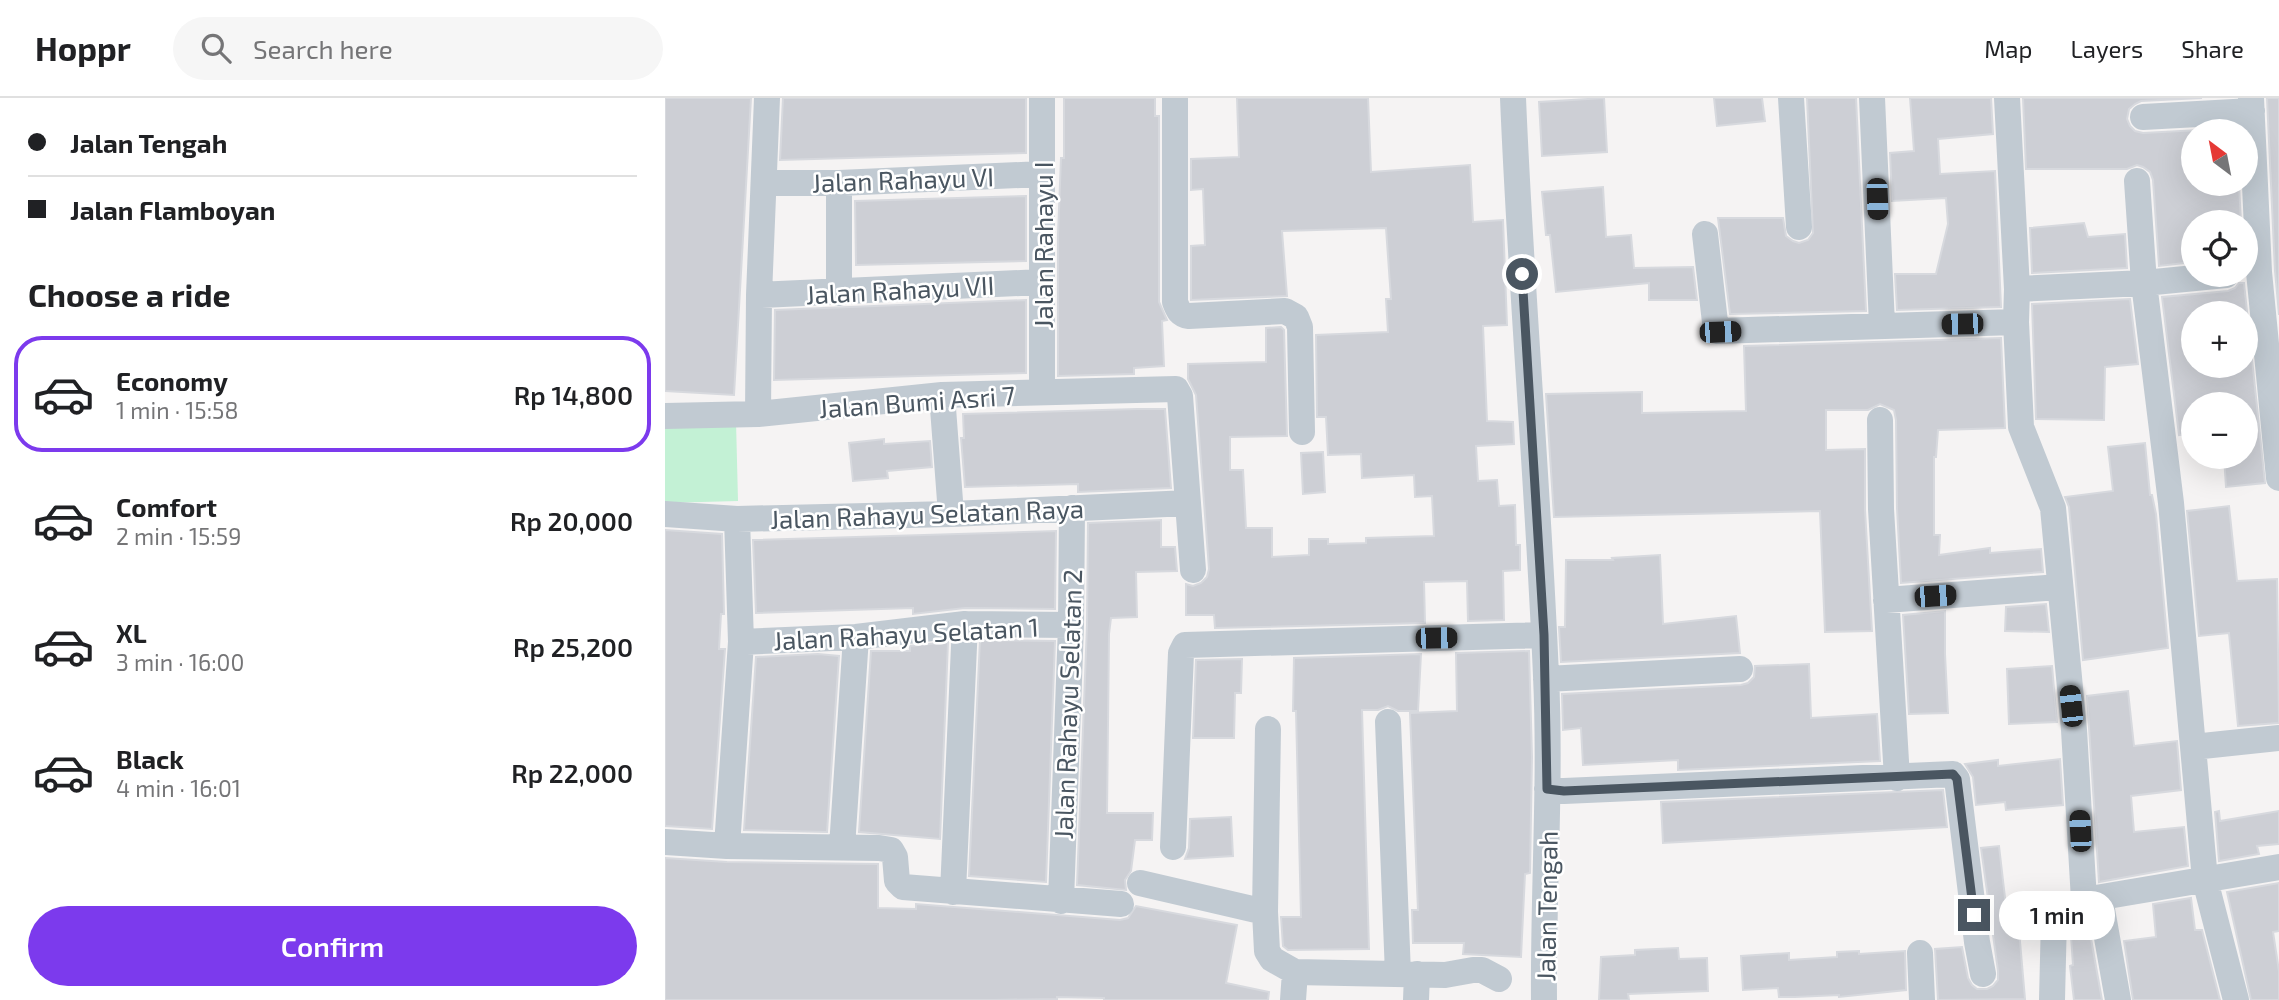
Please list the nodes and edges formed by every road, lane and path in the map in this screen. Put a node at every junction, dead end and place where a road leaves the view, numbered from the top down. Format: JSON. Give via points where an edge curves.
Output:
{"nodes":[{"id":1,"x":767,"y":98,"type":"edge"},
{"id":2,"x":1042,"y":98,"type":"edge"},
{"id":3,"x":1175,"y":98,"type":"edge"},
{"id":4,"x":1513,"y":98,"type":"edge"},
{"id":5,"x":1791,"y":98,"type":"edge"},
{"id":6,"x":1873,"y":98,"type":"edge"},
{"id":7,"x":2007,"y":98,"type":"edge"},
{"id":8,"x":2251,"y":104,"type":"edge"},
{"id":9,"x":2143,"y":117,"type":"dead end"},
{"id":10,"x":1042,"y":174,"type":"junction"},
{"id":11,"x":2137,"y":181,"type":"dead end"},
{"id":12,"x":765,"y":183,"type":"junction"},
{"id":13,"x":839,"y":183,"type":"junction"},
{"id":14,"x":1799,"y":227,"type":"dead end"},
{"id":15,"x":1705,"y":234,"type":"dead end"},
{"id":16,"x":2261,"y":271,"type":"edge"},
{"id":17,"x":2181,"y":279,"type":"edge"},
{"id":18,"x":1041,"y":282,"type":"junction"},
{"id":19,"x":2144,"y":283,"type":"junction"},
{"id":20,"x":2017,"y":289,"type":"junction"},
{"id":21,"x":839,"y":293,"type":"junction"},
{"id":22,"x":759,"y":295,"type":"junction"},
{"id":23,"x":2015,"y":322,"type":"junction"},
{"id":24,"x":1882,"y":326,"type":"junction"},
{"id":25,"x":1042,"y":392,"type":"junction"},
{"id":26,"x":942,"y":395,"type":"junction"},
{"id":27,"x":758,"y":414,"type":"junction"},
{"id":28,"x":665,"y":416,"type":"edge"},
{"id":29,"x":1880,"y":420,"type":"dead end"},
{"id":30,"x":1302,"y":432,"type":"dead end"},
{"id":31,"x":2279,"y":478,"type":"edge"},
{"id":32,"x":1188,"y":503,"type":"junction"},
{"id":33,"x":1072,"y":508,"type":"junction"},
{"id":34,"x":665,"y":514,"type":"edge"},
{"id":35,"x":951,"y":514,"type":"junction"},
{"id":36,"x":737,"y":519,"type":"junction"},
{"id":37,"x":1193,"y":570,"type":"dead end"},
{"id":38,"x":2059,"y":587,"type":"junction"},
{"id":39,"x":1886,"y":600,"type":"junction"},
{"id":40,"x":965,"y":624,"type":"junction"},
{"id":41,"x":1071,"y":625,"type":"junction"},
{"id":42,"x":1544,"y":635,"type":"junction"},
{"id":43,"x":856,"y":637,"type":"junction"},
{"id":44,"x":741,"y":642,"type":"junction"},
{"id":45,"x":1740,"y":670,"type":"dead end"},
{"id":46,"x":1546,"y":679,"type":"junction"},
{"id":47,"x":1388,"y":722,"type":"dead end"},
{"id":48,"x":1268,"y":729,"type":"dead end"},
{"id":49,"x":2279,"y":738,"type":"edge"},
{"id":50,"x":2193,"y":747,"type":"junction"},
{"id":51,"x":1897,"y":778,"type":"junction"},
{"id":52,"x":1547,"y":789,"type":"junction"},
{"id":53,"x":665,"y":842,"type":"edge"},
{"id":54,"x":727,"y":846,"type":"junction"},
{"id":55,"x":1174,"y":847,"type":"dead end"},
{"id":56,"x":842,"y":848,"type":"junction"},
{"id":57,"x":2279,"y":867,"type":"edge"},
{"id":58,"x":2205,"y":880,"type":"junction"},
{"id":59,"x":1140,"y":883,"type":"dead end"},
{"id":60,"x":953,"y":892,"type":"junction"},
{"id":61,"x":2092,"y":899,"type":"junction"},
{"id":62,"x":1061,"y":901,"type":"junction"},
{"id":63,"x":1121,"y":904,"type":"dead end"},
{"id":64,"x":1265,"y":912,"type":"junction"},
{"id":65,"x":1920,"y":953,"type":"dead end"},
{"id":66,"x":1295,"y":972,"type":"junction"},
{"id":67,"x":1983,"y":974,"type":"dead end"},
{"id":68,"x":1411,"y":983,"type":"edge"},
{"id":69,"x":1544,"y":991,"type":"edge"},
{"id":70,"x":1293,"y":1000,"type":"edge"},
{"id":71,"x":1922,"y":1000,"type":"edge"},
{"id":72,"x":2052,"y":1000,"type":"edge"},
{"id":73,"x":2118,"y":1000,"type":"edge"},
{"id":74,"x":2236,"y":1000,"type":"edge"}],
"edges":[{"from":1,"to":12,"type":"street"},
{"from":2,"to":10,"type":"street","name":"Jalan Rahayu I"},
{"from":3,"to":30,"type":"street","via":[[1178,310],[1189,316],[1285,310],[1296,317]]},
{"from":4,"to":42,"type":"street","name":"Jalan Tengah"},
{"from":5,"to":14,"type":"street"},
{"from":6,"to":24,"type":"street"},
{"from":7,"to":20,"type":"street"},
{"from":8,"to":9,"type":"street"},
{"from":8,"to":16,"type":"street"},
{"from":10,"to":13,"type":"street","name":"Jalan Rahayu VI"},
{"from":10,"to":18,"type":"street","name":"Jalan Rahayu I"},
{"from":11,"to":19,"type":"street"},
{"from":12,"to":13,"type":"street","name":"Jalan Rahayu VI"},
{"from":12,"to":22,"type":"street"},
{"from":13,"to":21,"type":"street"},
{"from":15,"to":24,"type":"street","via":[[1716,331]]},
{"from":16,"to":31,"type":"street"},
{"from":17,"to":19,"type":"street"},
{"from":18,"to":21,"type":"street","name":"Jalan Rahayu VII"},
{"from":18,"to":25,"type":"street","name":"Jalan Rahayu I"},
{"from":19,"to":20,"type":"street"},
{"from":19,"to":50,"type":"street","via":[[2168,469]]},
{"from":20,"to":23,"type":"street"},
{"from":21,"to":22,"type":"street","name":"Jalan Rahayu VII"},
{"from":22,"to":27,"type":"street"},
{"from":23,"to":24,"type":"street"},
{"from":23,"to":38,"type":"street","via":[[2021,427],[2053,508]]},
{"from":25,"to":26,"type":"street","name":"Jalan Bumi Asri 7"},
{"from":25,"to":32,"type":"street","name":"Jalan Bumi Asri 7","via":[[1176,389]]},
{"from":26,"to":27,"type":"street","name":"Jalan Bumi Asri 7"},
{"from":26,"to":35,"type":"street"},
{"from":27,"to":28,"type":"street","name":"Jalan Bumi Asri 7"},
{"from":29,"to":39,"type":"street"},
{"from":32,"to":33,"type":"street","name":"Jalan Rahayu Selatan Raya"},
{"from":32,"to":37,"type":"street"},
{"from":33,"to":35,"type":"street","name":"Jalan Rahayu Selatan Raya"},
{"from":33,"to":41,"type":"street","name":"Jalan Rahayu Selatan 2"},
{"from":34,"to":36,"type":"street","name":"Jalan Rahayu Selatan Raya"},
{"from":35,"to":36,"type":"street","name":"Jalan Rahayu Selatan Raya"},
{"from":36,"to":44,"type":"street"},
{"from":38,"to":39,"type":"street"},
{"from":38,"to":61,"type":"street"},
{"from":39,"to":51,"type":"street"},
{"from":40,"to":41,"type":"street","name":"Jalan Rahayu Selatan 1"},
{"from":40,"to":43,"type":"street","name":"Jalan Rahayu Selatan 1"},
{"from":40,"to":60,"type":"street"},
{"from":41,"to":62,"type":"street","name":"Jalan Rahayu Selatan 2"},
{"from":42,"to":46,"type":"street","name":"Jalan Tengah"},
{"from":42,"to":55,"type":"street","via":[[1185,645],[1181,653]]},
{"from":43,"to":44,"type":"street","name":"Jalan Rahayu Selatan 1"},
{"from":43,"to":56,"type":"street"},
{"from":44,"to":54,"type":"street"},
{"from":45,"to":46,"type":"street"},
{"from":46,"to":52,"type":"street","name":"Jalan Tengah"},
{"from":47,"to":68,"type":"street"},
{"from":48,"to":64,"type":"street"},
{"from":49,"to":50,"type":"street"},
{"from":50,"to":58,"type":"street"},
{"from":51,"to":52,"type":"street"},
{"from":51,"to":67,"type":"street","via":[[1953,774],[1957,779]]},
{"from":52,"to":69,"type":"street","name":"Jalan Tengah"},
{"from":53,"to":54,"type":"street"},
{"from":54,"to":56,"type":"street"},
{"from":56,"to":60,"type":"street","via":[[891,850],[897,881],[903,887]]},
{"from":57,"to":58,"type":"street"},
{"from":58,"to":61,"type":"street"},
{"from":58,"to":74,"type":"street"},
{"from":59,"to":64,"type":"street"},
{"from":60,"to":62,"type":"street"},
{"from":61,"to":72,"type":"street","via":[[2054,913]]},
{"from":61,"to":73,"type":"street"},
{"from":62,"to":63,"type":"street"},
{"from":64,"to":66,"type":"street","via":[[1267,951]]},
{"from":65,"to":71,"type":"street"},
{"from":66,"to":68,"type":"street"},
{"from":66,"to":70,"type":"street"},
{"from":68,"to":69,"type":"street","via":[[1445,975],[1461,982],[1499,979]]}]}
